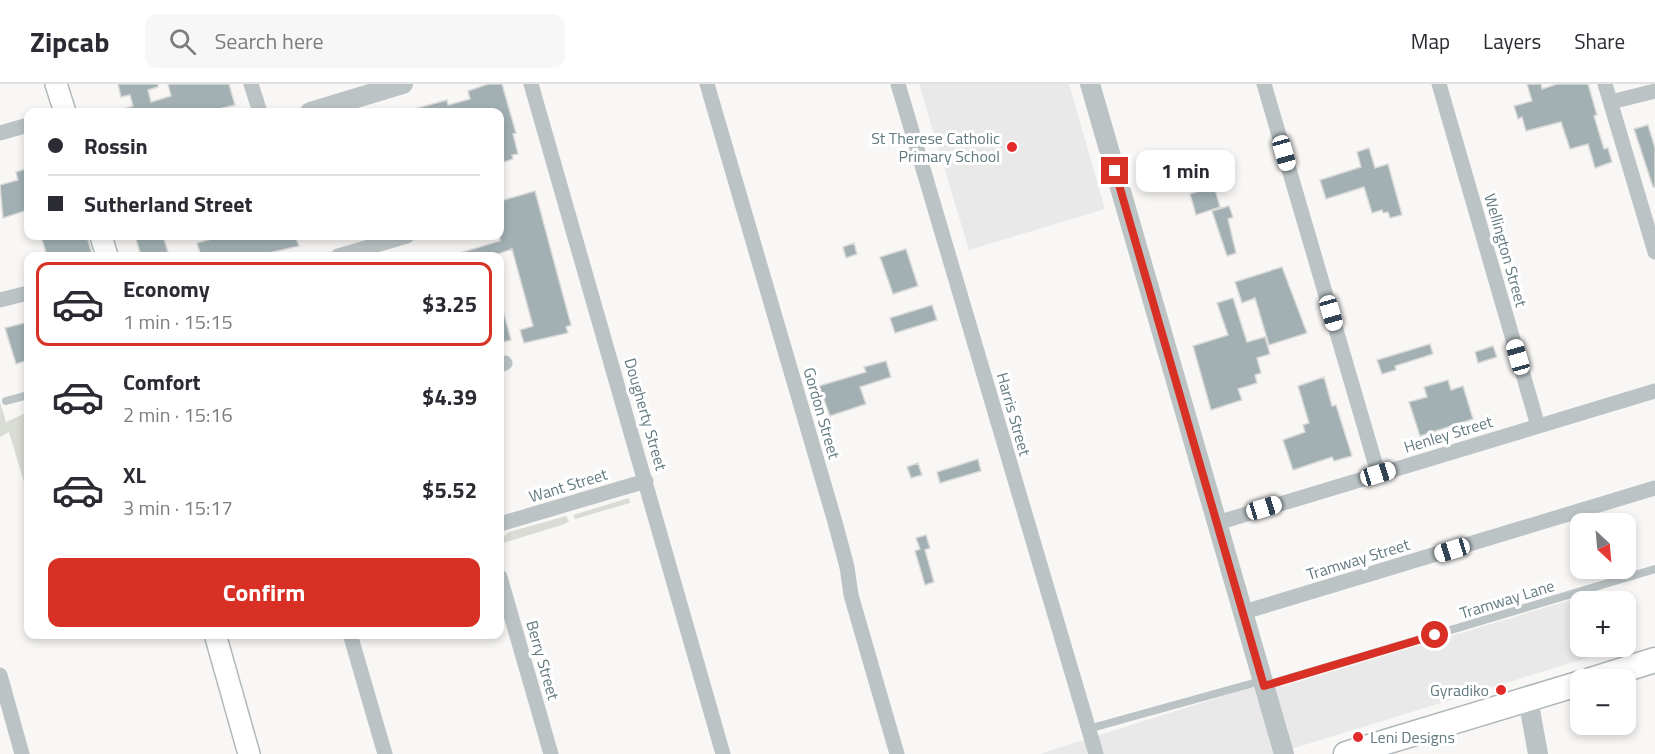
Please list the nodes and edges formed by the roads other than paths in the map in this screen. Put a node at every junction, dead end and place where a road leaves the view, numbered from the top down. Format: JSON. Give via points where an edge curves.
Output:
{"nodes":[{"id":1,"x":56,"y":84,"type":"edge"},
{"id":2,"x":251,"y":84,"type":"edge"},
{"id":3,"x":403,"y":84,"type":"edge"},
{"id":4,"x":531,"y":84,"type":"edge"},
{"id":5,"x":707,"y":84,"type":"edge"},
{"id":6,"x":898,"y":84,"type":"edge"},
{"id":7,"x":1090,"y":84,"type":"edge"},
{"id":8,"x":1264,"y":84,"type":"edge"},
{"id":9,"x":1439,"y":84,"type":"edge"},
{"id":10,"x":1605,"y":84,"type":"edge"},
{"id":11,"x":1655,"y":91,"type":"edge"},
{"id":12,"x":1611,"y":102,"type":"junction"},
{"id":13,"x":64,"y":108,"type":"edge"},
{"id":14,"x":259,"y":108,"type":"edge"},
{"id":15,"x":323,"y":108,"type":"edge"},
{"id":16,"x":24,"y":126,"type":"edge"},
{"id":17,"x":0,"y":133,"type":"edge"},
{"id":18,"x":393,"y":240,"type":"edge"},
{"id":19,"x":352,"y":252,"type":"edge"},
{"id":20,"x":1655,"y":252,"type":"edge"},
{"id":21,"x":24,"y":293,"type":"edge"},
{"id":22,"x":0,"y":300,"type":"edge"},
{"id":23,"x":1655,"y":391,"type":"edge"},
{"id":24,"x":24,"y":396,"type":"edge"},
{"id":25,"x":6,"y":401,"type":"dead end"},
{"id":26,"x":1538,"y":426,"type":"junction"},
{"id":27,"x":1378,"y":474,"type":"junction"},
{"id":28,"x":646,"y":481,"type":"junction"},
{"id":29,"x":1655,"y":488,"type":"edge"},
{"id":30,"x":504,"y":523,"type":"edge"},
{"id":31,"x":1217,"y":523,"type":"junction"},
{"id":32,"x":1655,"y":569,"type":"edge"},
{"id":33,"x":504,"y":591,"type":"edge"},
{"id":34,"x":1244,"y":612,"type":"junction"},
{"id":35,"x":216,"y":639,"type":"edge"},
{"id":36,"x":351,"y":639,"type":"edge"},
{"id":37,"x":1655,"y":660,"type":"edge"},
{"id":38,"x":1626,"y":669,"type":"edge"},
{"id":39,"x":0,"y":675,"type":"edge"},
{"id":40,"x":1263,"y":683,"type":"junction"},
{"id":41,"x":1570,"y":686,"type":"edge"},
{"id":42,"x":1528,"y":699,"type":"junction"},
{"id":43,"x":1088,"y":729,"type":"junction"},
{"id":44,"x":22,"y":754,"type":"edge"},
{"id":45,"x":249,"y":754,"type":"edge"},
{"id":46,"x":385,"y":754,"type":"edge"},
{"id":47,"x":551,"y":754,"type":"edge"},
{"id":48,"x":723,"y":754,"type":"edge"},
{"id":49,"x":897,"y":754,"type":"edge"},
{"id":50,"x":1096,"y":754,"type":"edge"},
{"id":51,"x":1284,"y":754,"type":"edge"},
{"id":52,"x":1346,"y":754,"type":"edge"},
{"id":53,"x":1538,"y":754,"type":"edge"}],
"edges":[{"from":1,"to":13,"type":"main road"},
{"from":2,"to":14,"type":"street"},
{"from":3,"to":15,"type":"street"},
{"from":4,"to":28,"type":"street","name":"Dougherty Street"},
{"from":5,"to":49,"type":"street","name":"Gordon Street","via":[[835,522],[850,595]]},
{"from":6,"to":43,"type":"street","name":"Harris Street"},
{"from":7,"to":31,"type":"street"},
{"from":8,"to":27,"type":"street"},
{"from":9,"to":26,"type":"street","name":"Wellington Street"},
{"from":10,"to":12,"type":"street"},
{"from":11,"to":12,"type":"street"},
{"from":12,"to":20,"type":"street"},
{"from":16,"to":17,"type":"street"},
{"from":18,"to":19,"type":"street"},
{"from":21,"to":22,"type":"street"},
{"from":23,"to":26,"type":"street","name":"Henley Street"},
{"from":24,"to":25,"type":"lane"},
{"from":26,"to":27,"type":"street","name":"Henley Street"},
{"from":27,"to":31,"type":"street","name":"Henley Street"},
{"from":28,"to":30,"type":"street","name":"Want Street"},
{"from":28,"to":48,"type":"street","name":"Dougherty Street"},
{"from":29,"to":34,"type":"street","name":"Tramway Street"},
{"from":31,"to":34,"type":"street"},
{"from":32,"to":40,"type":"lane","name":"Tramway Lane"},
{"from":33,"to":47,"type":"street","name":"Berry Street"},
{"from":34,"to":40,"type":"street"},
{"from":35,"to":45,"type":"main road"},
{"from":36,"to":46,"type":"street"},
{"from":37,"to":38,"type":"main road"},
{"from":39,"to":44,"type":"street"},
{"from":40,"to":43,"type":"lane","name":"Tramway Lane"},
{"from":40,"to":51,"type":"street"},
{"from":41,"to":42,"type":"main road"},
{"from":42,"to":52,"type":"main road"},
{"from":42,"to":53,"type":"street"},
{"from":43,"to":50,"type":"street","name":"Harris Street"}]}
